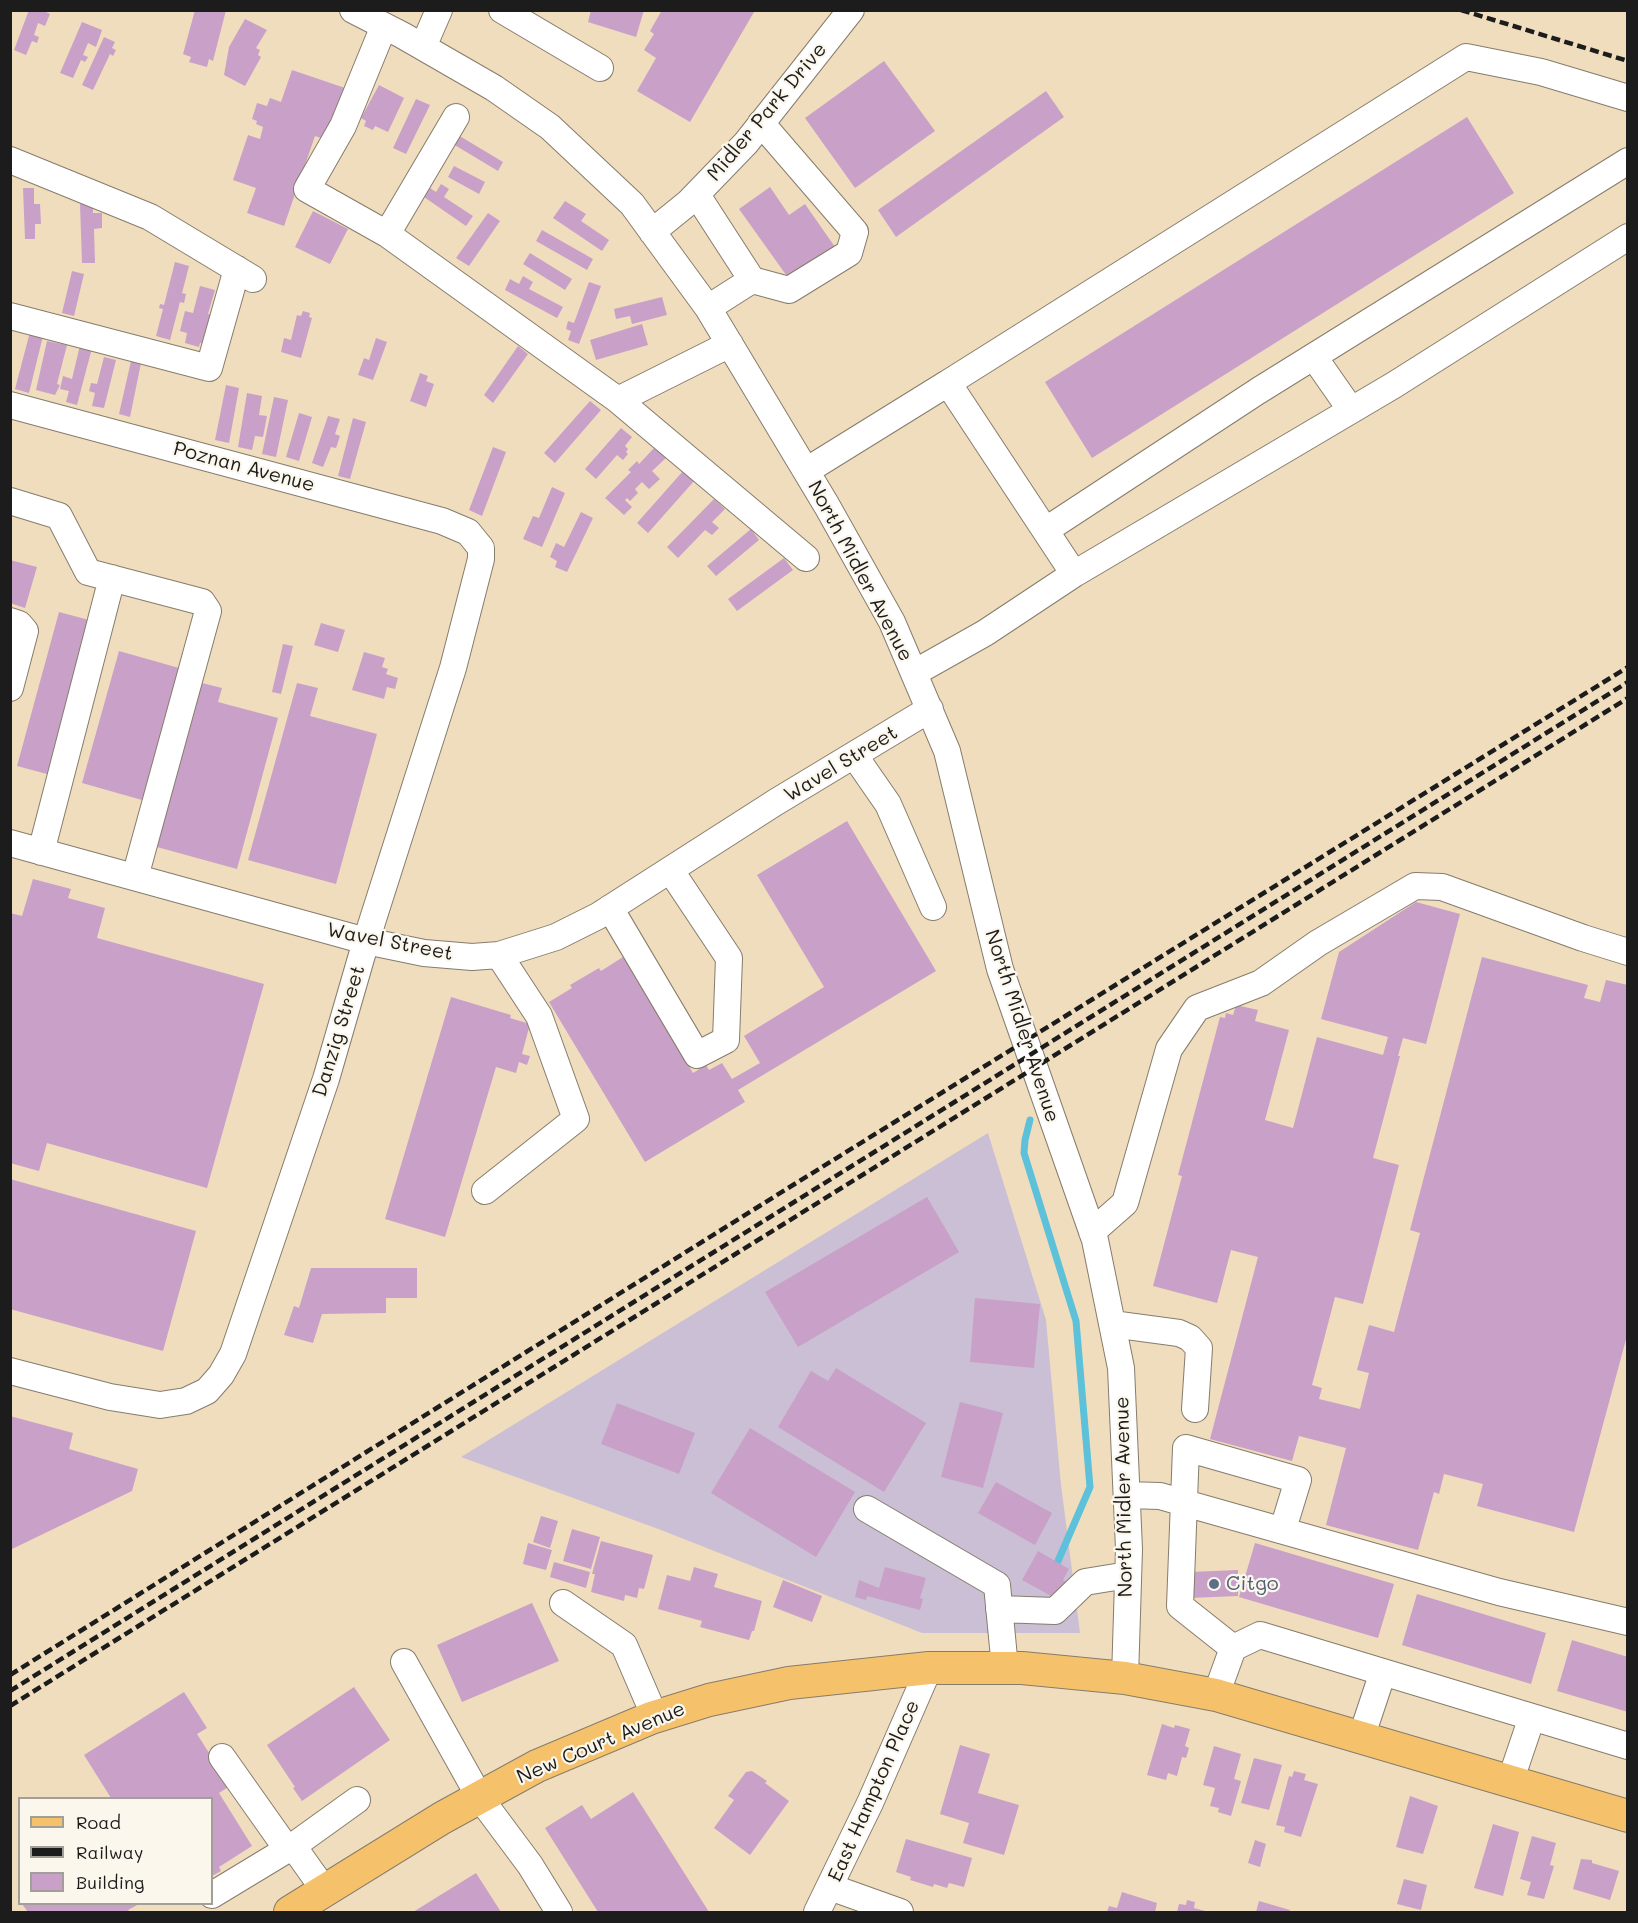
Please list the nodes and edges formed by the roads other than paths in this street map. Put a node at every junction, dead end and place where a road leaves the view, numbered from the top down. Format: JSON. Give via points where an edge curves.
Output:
{"nodes":[{"id":1,"x":353,"y":10,"type":"edge"},
{"id":2,"x":439,"y":10,"type":"edge"},
{"id":3,"x":502,"y":10,"type":"edge"},
{"id":4,"x":851,"y":10,"type":"edge"},
{"id":5,"x":384,"y":26,"type":"junction"},
{"id":6,"x":423,"y":47,"type":"junction"},
{"id":7,"x":600,"y":68,"type":"dead end"},
{"id":8,"x":1628,"y":98,"type":"edge"},
{"id":9,"x":456,"y":117,"type":"dead end"},
{"id":10,"x":761,"y":123,"type":"junction"},
{"id":11,"x":10,"y":160,"type":"edge"},
{"id":12,"x":1628,"y":161,"type":"edge"},
{"id":13,"x":697,"y":195,"type":"junction"},
{"id":14,"x":652,"y":232,"type":"junction"},
{"id":15,"x":387,"y":234,"type":"junction"},
{"id":16,"x":1628,"y":237,"type":"edge"},
{"id":17,"x":752,"y":280,"type":"junction"},
{"id":18,"x":708,"y":308,"type":"junction"},
{"id":19,"x":10,"y":316,"type":"edge"},
{"id":20,"x":730,"y":344,"type":"junction"},
{"id":21,"x":1314,"y":357,"type":"junction"},
{"id":22,"x":948,"y":383,"type":"junction"},
{"id":23,"x":618,"y":400,"type":"junction"},
{"id":24,"x":10,"y":405,"type":"edge"},
{"id":25,"x":1351,"y":410,"type":"junction"},
{"id":26,"x":806,"y":471,"type":"junction"},
{"id":27,"x":10,"y":501,"type":"edge"},
{"id":28,"x":1046,"y":530,"type":"junction"},
{"id":29,"x":474,"y":538,"type":"joint"},
{"id":30,"x":806,"y":558,"type":"dead end"},
{"id":31,"x":1074,"y":574,"type":"junction"},
{"id":32,"x":112,"y":578,"type":"junction"},
{"id":33,"x":10,"y":621,"type":"edge"},
{"id":34,"x":914,"y":673,"type":"junction"},
{"id":35,"x":10,"y":688,"type":"edge"},
{"id":36,"x":930,"y":709,"type":"junction"},
{"id":37,"x":854,"y":755,"type":"junction"},
{"id":38,"x":10,"y":843,"type":"edge"},
{"id":39,"x":41,"y":852,"type":"junction"},
{"id":40,"x":671,"y":871,"type":"junction"},
{"id":41,"x":135,"y":877,"type":"junction"},
{"id":42,"x":610,"y":908,"type":"junction"},
{"id":43,"x":933,"y":908,"type":"dead end"},
{"id":44,"x":366,"y":941,"type":"junction"},
{"id":45,"x":1628,"y":952,"type":"edge"},
{"id":46,"x":500,"y":955,"type":"junction"},
{"id":47,"x":485,"y":1191,"type":"dead end"},
{"id":48,"x":1092,"y":1232,"type":"junction"},
{"id":49,"x":1112,"y":1323,"type":"junction"},
{"id":50,"x":10,"y":1371,"type":"edge"},
{"id":51,"x":1195,"y":1409,"type":"dead end"},
{"id":52,"x":1126,"y":1495,"type":"junction"},
{"id":53,"x":1183,"y":1502,"type":"junction"},
{"id":54,"x":867,"y":1509,"type":"dead end"},
{"id":55,"x":1283,"y":1530,"type":"junction"},
{"id":56,"x":1128,"y":1575,"type":"junction"},
{"id":57,"x":563,"y":1603,"type":"dead end"},
{"id":58,"x":999,"y":1609,"type":"junction"},
{"id":59,"x":1628,"y":1622,"type":"edge"},
{"id":60,"x":1233,"y":1648,"type":"junction"},
{"id":61,"x":404,"y":1662,"type":"dead end"},
{"id":62,"x":928,"y":1668,"type":"junction"},
{"id":63,"x":1005,"y":1668,"type":"junction"},
{"id":64,"x":1383,"y":1672,"type":"junction"},
{"id":65,"x":1125,"y":1678,"type":"junction"},
{"id":66,"x":1216,"y":1695,"type":"junction"},
{"id":67,"x":655,"y":1717,"type":"junction"},
{"id":68,"x":1532,"y":1717,"type":"junction"},
{"id":69,"x":1361,"y":1738,"type":"junction"},
{"id":70,"x":1628,"y":1746,"type":"edge"},
{"id":71,"x":222,"y":1757,"type":"dead end"},
{"id":72,"x":1510,"y":1782,"type":"junction"},
{"id":73,"x":480,"y":1798,"type":"junction"},
{"id":74,"x":357,"y":1800,"type":"dead end"},
{"id":75,"x":1628,"y":1816,"type":"edge"},
{"id":76,"x":290,"y":1848,"type":"junction"},
{"id":77,"x":830,"y":1887,"type":"junction"},
{"id":78,"x":325,"y":1891,"type":"junction"},
{"id":79,"x":213,"y":1894,"type":"edge"},
{"id":80,"x":291,"y":1912,"type":"edge"},
{"id":81,"x":559,"y":1912,"type":"edge"},
{"id":82,"x":817,"y":1912,"type":"edge"},
{"id":83,"x":900,"y":1912,"type":"edge"}],
"edges":[{"from":1,"to":5,"type":"street","name":"North Midler Avenue"},
{"from":2,"to":6,"type":"street"},
{"from":3,"to":7,"type":"street"},
{"from":4,"to":10,"type":"street","name":"Midler Park Drive"},
{"from":5,"to":6,"type":"street","name":"North Midler Avenue"},
{"from":5,"to":15,"type":"street","via":[[343,126],[307,189]]},
{"from":6,"to":14,"type":"street","name":"North Midler Avenue","via":[[494,88],[550,127],[632,204]]},
{"from":8,"to":22,"type":"street","via":[[1541,72],[1466,57]]},
{"from":9,"to":15,"type":"street"},
{"from":10,"to":13,"type":"street","name":"Midler Park Drive"},
{"from":10,"to":17,"type":"street","via":[[855,232],[849,253],[789,290]]},
{"from":11,"to":19,"type":"street","via":[[150,217],[245,274],[209,368]]},
{"from":12,"to":21,"type":"street"},
{"from":13,"to":14,"type":"street","name":"Midler Park Drive"},
{"from":13,"to":17,"type":"street"},
{"from":14,"to":18,"type":"street","name":"North Midler Avenue"},
{"from":15,"to":23,"type":"street"},
{"from":16,"to":25,"type":"street"},
{"from":17,"to":18,"type":"street"},
{"from":18,"to":20,"type":"street","name":"North Midler Avenue"},
{"from":20,"to":23,"type":"street"},
{"from":20,"to":26,"type":"street","name":"North Midler Avenue"},
{"from":21,"to":25,"type":"street"},
{"from":21,"to":28,"type":"street"},
{"from":22,"to":26,"type":"street"},
{"from":22,"to":28,"type":"street"},
{"from":23,"to":30,"type":"street"},
{"from":24,"to":29,"type":"street","name":"Poznan Avenue","via":[[442,521]]},
{"from":25,"to":31,"type":"street"},
{"from":26,"to":34,"type":"street","name":"North Midler Avenue","via":[[892,622]]},
{"from":27,"to":32,"type":"street","via":[[59,516],[88,572]]},
{"from":28,"to":31,"type":"street"},
{"from":29,"to":44,"type":"street","name":"Danzig Street","via":[[481,548],[481,559],[453,668]]},
{"from":31,"to":34,"type":"street","via":[[985,633]]},
{"from":32,"to":39,"type":"street"},
{"from":32,"to":41,"type":"street","via":[[202,602],[208,611]]},
{"from":33,"to":35,"type":"street","via":[[25,631]]},
{"from":34,"to":36,"type":"street","name":"North Midler Avenue"},
{"from":36,"to":37,"type":"street","name":"Wavel Street"},
{"from":36,"to":48,"type":"street","name":"North Midler Avenue","via":[[947,751],[1000,969]]},
{"from":37,"to":40,"type":"street","name":"Wavel Street"},
{"from":37,"to":43,"type":"street","via":[[888,804]]},
{"from":38,"to":39,"type":"street","name":"Wavel Street"},
{"from":39,"to":41,"type":"street","name":"Wavel Street"},
{"from":40,"to":42,"type":"street","name":"Wavel Street"},
{"from":40,"to":42,"type":"street","via":[[729,958],[726,1040],[697,1055]]},
{"from":41,"to":44,"type":"street","name":"Wavel Street"},
{"from":42,"to":46,"type":"street","name":"Wavel Street","via":[[556,937]]},
{"from":44,"to":46,"type":"street","name":"Wavel Street","via":[[424,953]]},
{"from":44,"to":50,"type":"street","name":"Danzig Street","via":[[326,1079],[233,1354],[221,1375],[207,1391],[186,1401],[160,1405],[110,1397]]},
{"from":45,"to":48,"type":"street","via":[[1442,887],[1415,886],[1318,943],[1261,983],[1197,1008],[1169,1049],[1125,1203]]},
{"from":46,"to":47,"type":"street","via":[[539,1016],[576,1119]]},
{"from":48,"to":49,"type":"street","name":"North Midler Avenue"},
{"from":49,"to":51,"type":"street","via":[[1190,1338],[1199,1348]]},
{"from":49,"to":52,"type":"street","name":"North Midler Avenue","via":[[1121,1368]]},
{"from":52,"to":53,"type":"street","via":[[1160,1496]]},
{"from":52,"to":56,"type":"street","name":"North Midler Avenue"},
{"from":53,"to":55,"type":"street"},
{"from":53,"to":55,"type":"street","via":[[1186,1448],[1298,1480]]},
{"from":53,"to":60,"type":"street","via":[[1180,1606]]},
{"from":54,"to":58,"type":"street","via":[[997,1585]]},
{"from":55,"to":59,"type":"street","via":[[1498,1592]]},
{"from":56,"to":58,"type":"street","via":[[1085,1582],[1055,1611]]},
{"from":56,"to":65,"type":"street","name":"North Midler Avenue"},
{"from":57,"to":67,"type":"street","via":[[624,1645]]},
{"from":58,"to":63,"type":"street"},
{"from":60,"to":64,"type":"street","via":[[1260,1635]]},
{"from":60,"to":66,"type":"street"},
{"from":61,"to":73,"type":"street"},
{"from":62,"to":63,"type":"main road","name":"New Court Avenue"},
{"from":62,"to":67,"type":"main road","name":"New Court Avenue","via":[[789,1683],[709,1700]]},
{"from":62,"to":77,"type":"street","name":"East Hampton Place"},
{"from":63,"to":65,"type":"main road","name":"New Court Avenue"},
{"from":64,"to":68,"type":"street"},
{"from":64,"to":69,"type":"street"},
{"from":65,"to":66,"type":"main road"},
{"from":66,"to":69,"type":"main road"},
{"from":67,"to":73,"type":"main road","name":"New Court Avenue","via":[[537,1766]]},
{"from":68,"to":70,"type":"street"},
{"from":68,"to":72,"type":"street"},
{"from":69,"to":72,"type":"main road"},
{"from":71,"to":76,"type":"street"},
{"from":72,"to":75,"type":"main road"},
{"from":73,"to":78,"type":"main road","name":"New Court Avenue"},
{"from":73,"to":81,"type":"street"},
{"from":74,"to":76,"type":"street"},
{"from":76,"to":78,"type":"street"},
{"from":76,"to":79,"type":"street"},
{"from":77,"to":82,"type":"street","name":"East Hampton Place"},
{"from":77,"to":83,"type":"street"},
{"from":78,"to":80,"type":"main road","name":"New Court Avenue"}]}
